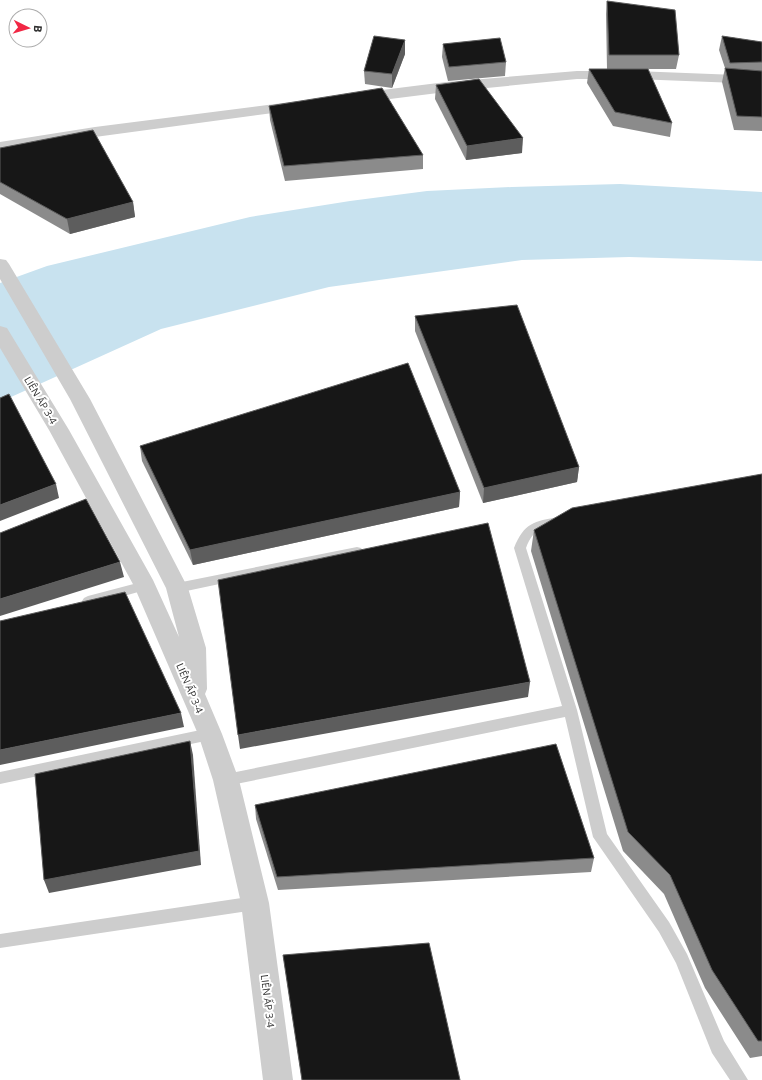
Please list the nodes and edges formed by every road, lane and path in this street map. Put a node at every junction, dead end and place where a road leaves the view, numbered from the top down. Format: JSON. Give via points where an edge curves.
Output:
{"nodes":[{"id":1,"x":762,"y":80,"type":"edge"},
{"id":2,"x":344,"y":100,"type":"edge"},
{"id":3,"x":313,"y":104,"type":"edge"},
{"id":4,"x":0,"y":147,"type":"edge"},
{"id":5,"x":0,"y":264,"type":"edge"},
{"id":6,"x":0,"y":332,"type":"edge"},
{"id":7,"x":572,"y":519,"type":"edge"},
{"id":8,"x":357,"y":551,"type":"edge"},
{"id":9,"x":145,"y":586,"type":"junction"},
{"id":10,"x":177,"y":588,"type":"junction"},
{"id":11,"x":76,"y":604,"type":"edge"},
{"id":12,"x":196,"y":702,"type":"junction"},
{"id":13,"x":570,"y":710,"type":"junction"},
{"id":14,"x":210,"y":734,"type":"junction"},
{"id":15,"x":0,"y":778,"type":"edge"},
{"id":16,"x":226,"y":780,"type":"junction"},
{"id":17,"x":255,"y":903,"type":"junction"},
{"id":18,"x":0,"y":941,"type":"edge"},
{"id":19,"x":278,"y":1080,"type":"edge"},
{"id":20,"x":740,"y":1080,"type":"edge"}],
"edges":[{"from":1,"to":2,"type":"street","via":[[576,75]]},
{"from":3,"to":4,"type":"street","via":[[94,132]]},
{"from":5,"to":10,"type":"street","via":[[80,400]]},
{"from":6,"to":9,"type":"street","name":"LIÊN ẤP 3-4","via":[[59,430]]},
{"from":7,"to":13,"type":"lane","via":[[534,526],[524,537],[520,548]]},
{"from":8,"to":10,"type":"lane"},
{"from":9,"to":11,"type":"lane"},
{"from":9,"to":12,"type":"street","name":"LIÊN ẤP 3-4"},
{"from":10,"to":12,"type":"street","via":[[194,648]]},
{"from":12,"to":14,"type":"street","name":"LIÊN ẤP 3-4"},
{"from":13,"to":16,"type":"lane"},
{"from":13,"to":20,"type":"lane","via":[[600,837],[664,927],[682,959],[718,1047]]},
{"from":14,"to":15,"type":"lane"},
{"from":14,"to":16,"type":"street","name":"LIÊN ẤP 3-4"},
{"from":16,"to":17,"type":"street","name":"LIÊN ẤP 3-4"},
{"from":17,"to":18,"type":"lane"},
{"from":17,"to":19,"type":"street","name":"LIÊN ẤP 3-4"}]}
